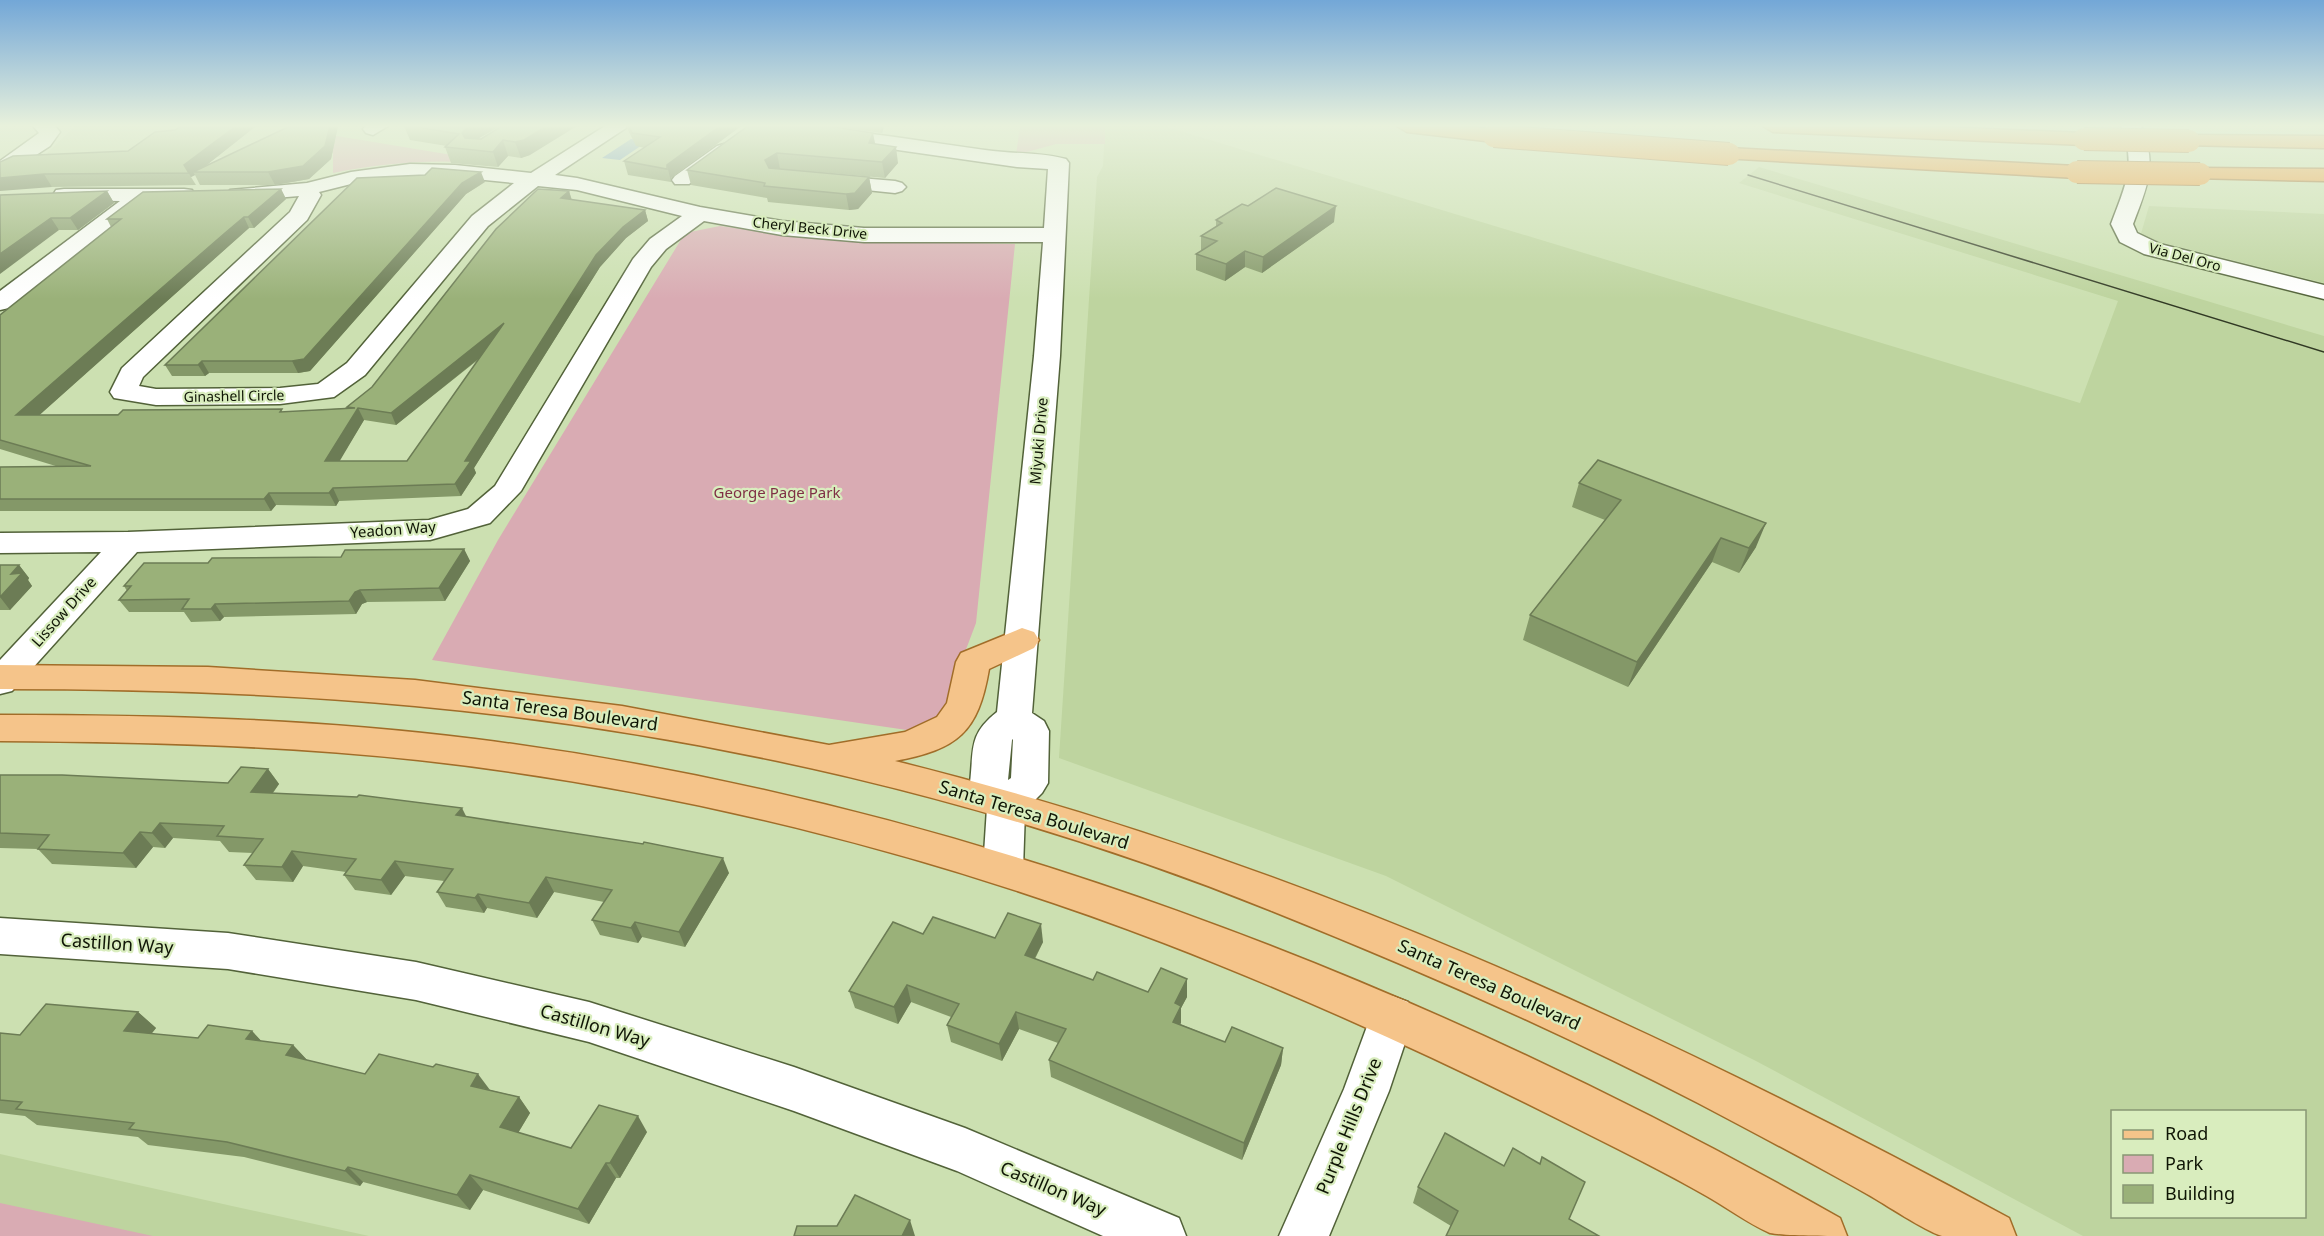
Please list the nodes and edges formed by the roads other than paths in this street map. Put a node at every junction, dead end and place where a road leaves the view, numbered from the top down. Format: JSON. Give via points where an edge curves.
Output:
{"nodes":[{"id":1,"x":328,"y":184,"type":"edge"},
{"id":2,"x":529,"y":184,"type":"edge"},
{"id":3,"x":574,"y":184,"type":"edge"},
{"id":4,"x":1057,"y":184,"type":"edge"},
{"id":5,"x":2136,"y":184,"type":"edge"},
{"id":6,"x":307,"y":189,"type":"junction"},
{"id":7,"x":141,"y":195,"type":"junction"},
{"id":8,"x":42,"y":196,"type":"edge"},
{"id":9,"x":700,"y":214,"type":"junction"},
{"id":10,"x":1053,"y":234,"type":"junction"},
{"id":11,"x":2324,"y":292,"type":"edge"},
{"id":12,"x":0,"y":303,"type":"edge"},
{"id":13,"x":128,"y":542,"type":"junction"},
{"id":14,"x":0,"y":543,"type":"edge"},
{"id":15,"x":1022,"y":640,"type":"junction"},
{"id":16,"x":2,"y":678,"type":"edge"},
{"id":17,"x":0,"y":728,"type":"edge"},
{"id":18,"x":826,"y":758,"type":"junction"},
{"id":19,"x":1006,"y":805,"type":"junction"},
{"id":20,"x":1003,"y":869,"type":"junction"},
{"id":21,"x":0,"y":936,"type":"edge"},
{"id":22,"x":1392,"y":1016,"type":"junction"},
{"id":23,"x":1161,"y":1236,"type":"edge"},
{"id":24,"x":1304,"y":1236,"type":"edge"},
{"id":25,"x":1822,"y":1236,"type":"edge"},
{"id":26,"x":1991,"y":1236,"type":"edge"}],
"edges":[{"from":1,"to":6,"type":"street","name":"Cheryl Beck Drive"},
{"from":2,"to":6,"type":"street","name":"Ginashell Circle","via":[[480,220],[356,369],[325,391],[156,397],[123,392],[130,374],[299,215],[310,195]]},
{"from":3,"to":9,"type":"street","name":"Cheryl Beck Drive"},
{"from":4,"to":10,"type":"street","name":"Miyuki Drive"},
{"from":5,"to":11,"type":"street","name":"Via Del Oro","via":[[2122,224],[2128,237],[2138,244]]},
{"from":6,"to":7,"type":"street","name":"Cheryl Beck Drive"},
{"from":7,"to":8,"type":"street","name":"Cheryl Beck Drive"},
{"from":7,"to":12,"type":"street"},
{"from":9,"to":10,"type":"street","name":"Cheryl Beck Drive","via":[[782,228],[864,235]]},
{"from":9,"to":13,"type":"street","name":"Yeadon Way","via":[[658,244],[641,264],[506,491],[479,516],[430,530]]},
{"from":10,"to":15,"type":"street","name":"Miyuki Drive","via":[[1047,356]]},
{"from":13,"to":14,"type":"street","name":"Yeadon Way"},
{"from":13,"to":16,"type":"street","name":"Lissow Drive"},
{"from":15,"to":18,"type":"main road","via":[[973,662],[959,716],[941,733],[921,742]]},
{"from":15,"to":19,"type":"street","name":"Miyuki Drive","via":[[1014,718],[1031,731],[1029,783]]},
{"from":16,"to":18,"type":"main road","name":"Santa Teresa Boulevard","via":[[251,680],[411,691],[666,726]]},
{"from":17,"to":20,"type":"main road","via":[[219,731],[478,754],[655,782]]},
{"from":18,"to":19,"type":"main road","name":"Santa Teresa Boulevard"},
{"from":19,"to":20,"type":"street"},
{"from":19,"to":26,"type":"main road","name":"Santa Teresa Boulevard","via":[[1159,853],[1310,908],[1496,985],[1742,1101]]},
{"from":20,"to":22,"type":"main road","via":[[1191,934]]},
{"from":21,"to":23,"type":"street","name":"Castillon Way","via":[[228,951],[416,981],[589,1022],[794,1089],[965,1151]]},
{"from":22,"to":24,"type":"street","name":"Purple Hills Drive","via":[[1366,1091]]},
{"from":22,"to":25,"type":"main road","via":[[1691,1161]]}]}
